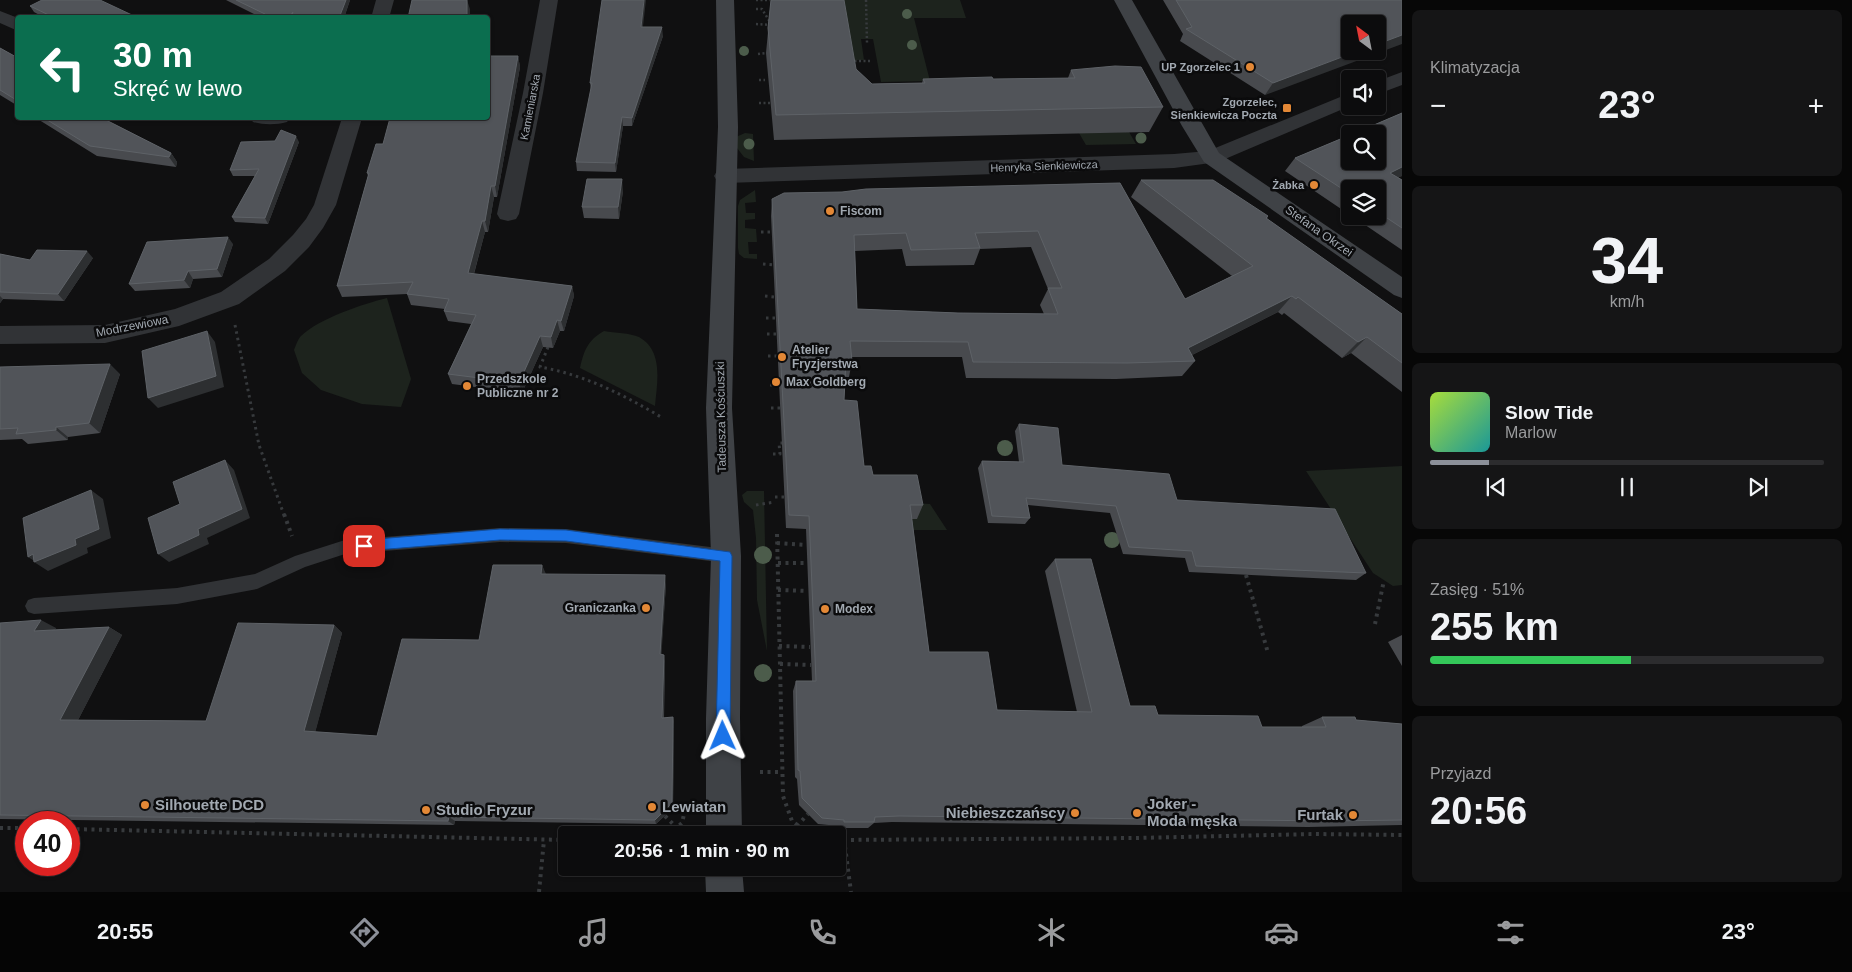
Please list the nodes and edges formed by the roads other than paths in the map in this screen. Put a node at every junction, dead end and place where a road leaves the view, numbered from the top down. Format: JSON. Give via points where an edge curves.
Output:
{"nodes":[{"id":1,"x":385,"y":0,"type":"edge"},
{"id":2,"x":549,"y":0,"type":"edge"},
{"id":3,"x":725,"y":0,"type":"edge"},
{"id":4,"x":1123,"y":0,"type":"edge"},
{"id":5,"x":381,"y":15,"type":"edge"},
{"id":6,"x":0,"y":16,"type":"edge"},
{"id":7,"x":15,"y":24,"type":"edge"},
{"id":8,"x":1402,"y":78,"type":"edge"},
{"id":9,"x":1386,"y":85,"type":"edge"},
{"id":10,"x":1341,"y":103,"type":"edge"},
{"id":11,"x":351,"y":120,"type":"edge"},
{"id":12,"x":1211,"y":157,"type":"junction"},
{"id":13,"x":725,"y":176,"type":"junction"},
{"id":14,"x":508,"y":214,"type":"dead end"},
{"id":15,"x":1402,"y":289,"type":"edge"},
{"id":16,"x":0,"y":335,"type":"edge"},
{"id":17,"x":726,"y":556,"type":"junction"},
{"id":18,"x":34,"y":606,"type":"dead end"},
{"id":19,"x":724,"y":826,"type":"edge"},
{"id":20,"x":724,"y":876,"type":"edge"},
{"id":21,"x":724,"y":892,"type":"edge"}],
"edges":[{"from":1,"to":5,"type":"street"},
{"from":2,"to":14,"type":"street","name":"Kamieniarska"},
{"from":3,"to":13,"type":"street","name":"Tadeusza Kościuszki","via":[[728,127]]},
{"from":4,"to":12,"type":"street"},
{"from":6,"to":7,"type":"street"},
{"from":8,"to":9,"type":"street"},
{"from":10,"to":12,"type":"street","name":"Henryka Sienkiewicza"},
{"from":11,"to":16,"type":"street","name":"Modrzewiowa","via":[[325,205],[315,223],[277,265],[230,298],[171,319],[105,334]]},
{"from":12,"to":13,"type":"street","name":"Henryka Sienkiewicza","via":[[1174,162]]},
{"from":12,"to":15,"type":"street","name":"Stefana Okrzei"},
{"from":13,"to":17,"type":"street","name":"Tadeusza Kościuszki","via":[[720,408]]},
{"from":17,"to":18,"type":"lane","via":[[566,536],[500,535],[345,547],[301,561],[257,581],[177,596]]},
{"from":17,"to":19,"type":"street","name":"Tadeusza Kościuszki"},
{"from":20,"to":21,"type":"street"}]}
